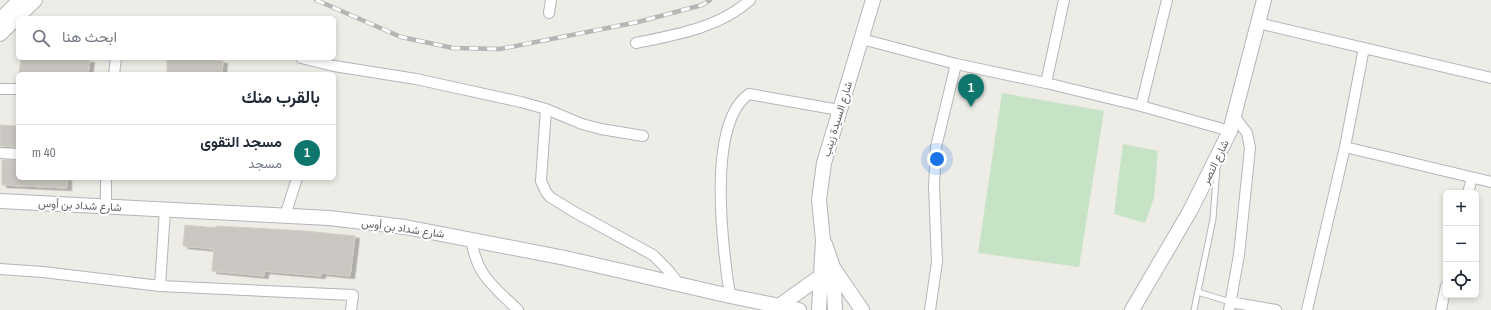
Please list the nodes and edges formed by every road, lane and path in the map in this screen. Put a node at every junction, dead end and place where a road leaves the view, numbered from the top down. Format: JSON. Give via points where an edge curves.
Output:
{"nodes":[{"id":1,"x":20,"y":0,"type":"edge"},
{"id":2,"x":35,"y":0,"type":"edge"},
{"id":3,"x":551,"y":0,"type":"edge"},
{"id":4,"x":750,"y":0,"type":"edge"},
{"id":5,"x":873,"y":0,"type":"edge"},
{"id":6,"x":1064,"y":0,"type":"edge"},
{"id":7,"x":1167,"y":0,"type":"edge"},
{"id":8,"x":1264,"y":0,"type":"edge"},
{"id":9,"x":548,"y":13,"type":"dead end"},
{"id":10,"x":1258,"y":23,"type":"junction"},
{"id":11,"x":1,"y":27,"type":"edge"},
{"id":12,"x":862,"y":39,"type":"junction"},
{"id":13,"x":636,"y":42,"type":"dead end"},
{"id":14,"x":1364,"y":48,"type":"junction"},
{"id":15,"x":116,"y":60,"type":"edge"},
{"id":16,"x":306,"y":60,"type":"edge"},
{"id":17,"x":956,"y":64,"type":"junction"},
{"id":18,"x":332,"y":70,"type":"edge"},
{"id":19,"x":114,"y":72,"type":"edge"},
{"id":20,"x":1491,"y":78,"type":"edge"},
{"id":21,"x":1046,"y":83,"type":"junction"},
{"id":22,"x":0,"y":89,"type":"edge"},
{"id":23,"x":16,"y":90,"type":"edge"},
{"id":24,"x":1141,"y":106,"type":"junction"},
{"id":25,"x":546,"y":109,"type":"junction"},
{"id":26,"x":839,"y":110,"type":"junction"},
{"id":27,"x":1234,"y":116,"type":"junction"},
{"id":28,"x":1230,"y":131,"type":"junction"},
{"id":29,"x":643,"y":136,"type":"dead end"},
{"id":30,"x":1345,"y":146,"type":"junction"},
{"id":31,"x":0,"y":153,"type":"edge"},
{"id":32,"x":16,"y":154,"type":"edge"},
{"id":33,"x":1217,"y":159,"type":"junction"},
{"id":34,"x":1472,"y":178,"type":"junction"},
{"id":35,"x":106,"y":180,"type":"edge"},
{"id":36,"x":296,"y":180,"type":"edge"},
{"id":37,"x":1491,"y":182,"type":"edge"},
{"id":38,"x":1469,"y":190,"type":"edge"},
{"id":39,"x":0,"y":201,"type":"edge"},
{"id":40,"x":106,"y":206,"type":"junction"},
{"id":41,"x":164,"y":210,"type":"junction"},
{"id":42,"x":285,"y":216,"type":"junction"},
{"id":43,"x":472,"y":238,"type":"junction"},
{"id":44,"x":823,"y":240,"type":"junction"},
{"id":45,"x":833,"y":267,"type":"junction"},
{"id":46,"x":0,"y":269,"type":"edge"},
{"id":47,"x":821,"y":276,"type":"junction"},
{"id":48,"x":678,"y":283,"type":"junction"},
{"id":49,"x":160,"y":286,"type":"junction"},
{"id":50,"x":1198,"y":292,"type":"junction"},
{"id":51,"x":730,"y":296,"type":"junction"},
{"id":52,"x":1443,"y":298,"type":"edge"},
{"id":53,"x":778,"y":306,"type":"junction"},
{"id":54,"x":1229,"y":306,"type":"edge"},
{"id":55,"x":351,"y":310,"type":"edge"},
{"id":56,"x":518,"y":310,"type":"edge"},
{"id":57,"x":799,"y":310,"type":"edge"},
{"id":58,"x":819,"y":310,"type":"edge"},
{"id":59,"x":835,"y":310,"type":"edge"},
{"id":60,"x":862,"y":310,"type":"edge"},
{"id":61,"x":930,"y":310,"type":"edge"},
{"id":62,"x":1132,"y":310,"type":"edge"},
{"id":63,"x":1194,"y":310,"type":"edge"},
{"id":64,"x":1276,"y":310,"type":"edge"},
{"id":65,"x":1307,"y":310,"type":"edge"},
{"id":66,"x":1440,"y":310,"type":"edge"}],
"edges":[{"from":1,"to":11,"type":"street"},
{"from":2,"to":11,"type":"street"},
{"from":3,"to":9,"type":"street"},
{"from":4,"to":13,"type":"street","via":[[733,12],[706,25],[674,35]]},
{"from":5,"to":12,"type":"street","name":"شارع السيدة زينب"},
{"from":6,"to":21,"type":"street"},
{"from":7,"to":24,"type":"street"},
{"from":8,"to":10,"type":"street","name":"شارع النصر"},
{"from":10,"to":14,"type":"street"},
{"from":10,"to":27,"type":"street","name":"شارع النصر"},
{"from":12,"to":17,"type":"street"},
{"from":12,"to":26,"type":"street","name":"شارع السيدة زينب"},
{"from":14,"to":20,"type":"street"},
{"from":14,"to":30,"type":"street"},
{"from":15,"to":19,"type":"street"},
{"from":16,"to":18,"type":"street"},
{"from":17,"to":21,"type":"street"},
{"from":17,"to":61,"type":"street","via":[[936,147],[934,186],[937,262]]},
{"from":18,"to":25,"type":"street","via":[[416,79]]},
{"from":21,"to":24,"type":"street"},
{"from":22,"to":23,"type":"street"},
{"from":24,"to":28,"type":"street"},
{"from":25,"to":29,"type":"street","via":[[565,118],[602,129]]},
{"from":25,"to":48,"type":"street","via":[[541,181],[546,192],[576,213],[653,255]]},
{"from":26,"to":44,"type":"street","name":"شارع السيدة زينب","via":[[824,163],[820,190]]},
{"from":26,"to":51,"type":"street","via":[[749,94],[736,106],[729,123],[720,185],[724,252]]},
{"from":27,"to":28,"type":"street","name":"شارع النصر"},
{"from":27,"to":54,"type":"street","via":[[1247,133],[1250,148],[1239,255]]},
{"from":28,"to":33,"type":"street","name":"شارع النصر"},
{"from":30,"to":34,"type":"street"},
{"from":30,"to":65,"type":"street"},
{"from":31,"to":32,"type":"street"},
{"from":33,"to":50,"type":"lane","via":[[1213,219]]},
{"from":33,"to":62,"type":"street","name":"شارع النصر","via":[[1169,249]]},
{"from":34,"to":37,"type":"street"},
{"from":34,"to":38,"type":"street"},
{"from":35,"to":40,"type":"street"},
{"from":36,"to":42,"type":"street"},
{"from":39,"to":40,"type":"street","name":"شارع شداد بن أوس"},
{"from":40,"to":41,"type":"street","name":"شارع شداد بن أوس"},
{"from":41,"to":42,"type":"street","name":"شارع شداد بن أوس"},
{"from":41,"to":49,"type":"street"},
{"from":42,"to":43,"type":"street","name":"شارع شداد بن أوس","via":[[364,222]]},
{"from":43,"to":48,"type":"street","name":"شارع شداد بن أوس"},
{"from":43,"to":56,"type":"street","via":[[475,261],[482,273]]},
{"from":44,"to":45,"type":"street","name":"شارع السيدة زينب"},
{"from":44,"to":47,"type":"street","name":"شارع السيدة زينب"},
{"from":45,"to":59,"type":"street","name":"شارع السيدة زينب"},
{"from":45,"to":60,"type":"street"},
{"from":46,"to":49,"type":"street"},
{"from":47,"to":53,"type":"street"},
{"from":47,"to":58,"type":"street","name":"شارع السيدة زينب"},
{"from":48,"to":51,"type":"street","name":"شارع شداد بن أوس"},
{"from":49,"to":55,"type":"street","via":[[353,296]]},
{"from":50,"to":54,"type":"lane"},
{"from":50,"to":63,"type":"lane"},
{"from":51,"to":53,"type":"street","name":"شارع شداد بن أوس"},
{"from":52,"to":66,"type":"street"},
{"from":53,"to":57,"type":"street","name":"شارع شداد بن أوس"},
{"from":54,"to":64,"type":"street"}]}
